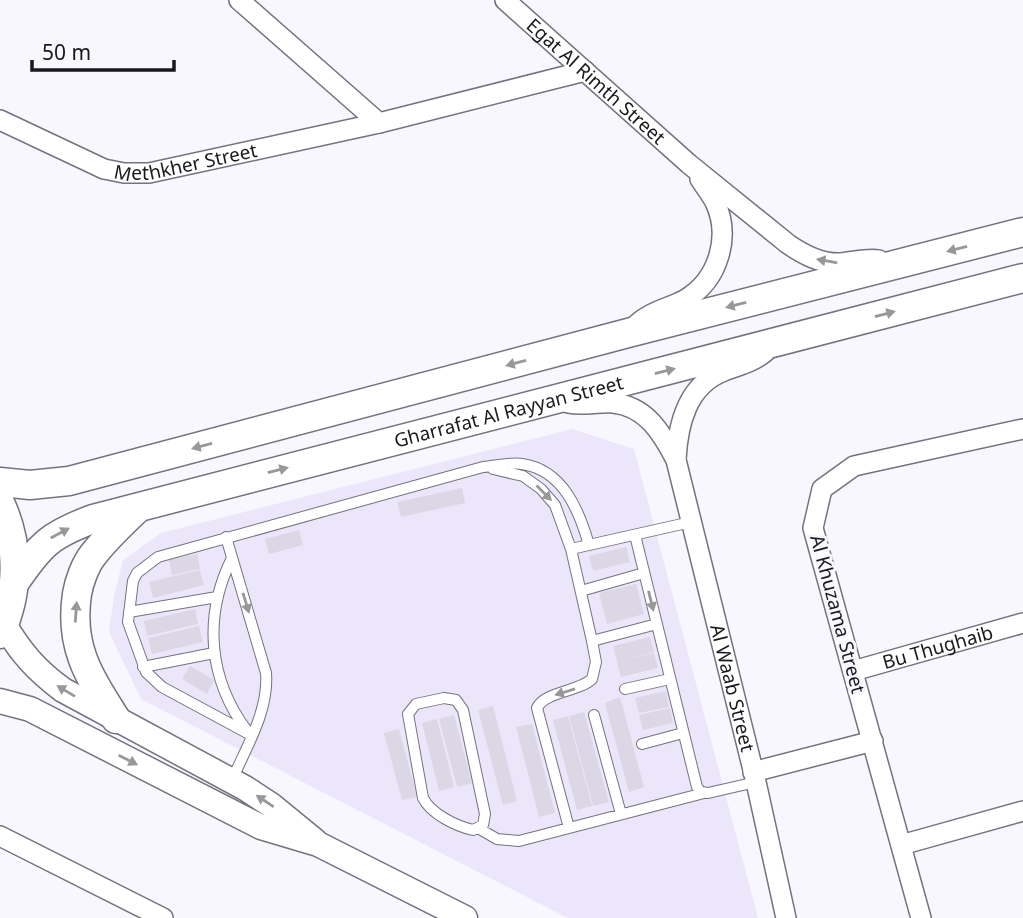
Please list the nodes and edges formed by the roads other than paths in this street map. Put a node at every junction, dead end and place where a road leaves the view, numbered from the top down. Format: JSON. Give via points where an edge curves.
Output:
{"nodes":[{"id":1,"x":239,"y":0,"type":"edge"},
{"id":2,"x":505,"y":0,"type":"edge"},
{"id":3,"x":585,"y":71,"type":"junction"},
{"id":4,"x":0,"y":120,"type":"edge"},
{"id":5,"x":379,"y":123,"type":"junction"},
{"id":6,"x":689,"y":164,"type":"junction"},
{"id":7,"x":1023,"y":232,"type":"edge"},
{"id":8,"x":894,"y":265,"type":"junction"},
{"id":9,"x":1023,"y":278,"type":"edge"},
{"id":10,"x":628,"y":333,"type":"junction"},
{"id":11,"x":772,"y":343,"type":"junction"},
{"id":12,"x":557,"y":398,"type":"junction"},
{"id":13,"x":1023,"y":429,"type":"edge"},
{"id":14,"x":676,"y":460,"type":"junction"},
{"id":15,"x":483,"y":467,"type":"junction"},
{"id":16,"x":0,"y":482,"type":"edge"},
{"id":17,"x":0,"y":503,"type":"edge"},
{"id":18,"x":141,"y":505,"type":"junction"},
{"id":19,"x":691,"y":522,"type":"junction"},
{"id":20,"x":635,"y":535,"type":"junction"},
{"id":21,"x":226,"y":537,"type":"junction"},
{"id":22,"x":589,"y":545,"type":"junction"},
{"id":23,"x":571,"y":549,"type":"junction"},
{"id":24,"x":232,"y":558,"type":"junction"},
{"id":25,"x":644,"y":573,"type":"junction"},
{"id":26,"x":15,"y":582,"type":"junction"},
{"id":27,"x":581,"y":591,"type":"junction"},
{"id":28,"x":217,"y":597,"type":"junction"},
{"id":29,"x":129,"y":612,"type":"junction"},
{"id":30,"x":1023,"y":623,"type":"edge"},
{"id":31,"x":657,"y":624,"type":"junction"},
{"id":32,"x":2,"y":629,"type":"edge"},
{"id":33,"x":592,"y":641,"type":"junction"},
{"id":34,"x":214,"y":653,"type":"junction"},
{"id":35,"x":143,"y":667,"type":"junction"},
{"id":36,"x":853,"y":671,"type":"junction"},
{"id":37,"x":670,"y":679,"type":"junction"},
{"id":38,"x":625,"y":689,"type":"dead end"},
{"id":39,"x":0,"y":701,"type":"edge"},
{"id":40,"x":594,"y":716,"type":"dead end"},
{"id":41,"x":116,"y":719,"type":"junction"},
{"id":42,"x":683,"y":733,"type":"junction"},
{"id":43,"x":251,"y":735,"type":"junction"},
{"id":44,"x":873,"y":741,"type":"junction"},
{"id":45,"x":642,"y":744,"type":"dead end"},
{"id":46,"x":755,"y":777,"type":"junction"},
{"id":47,"x":232,"y":781,"type":"junction"},
{"id":48,"x":704,"y":793,"type":"junction"},
{"id":49,"x":218,"y":806,"type":"junction"},
{"id":50,"x":1023,"y":811,"type":"edge"},
{"id":51,"x":621,"y":814,"type":"junction"},
{"id":52,"x":478,"y":828,"type":"junction"},
{"id":53,"x":569,"y":828,"type":"junction"},
{"id":54,"x":0,"y":836,"type":"edge"},
{"id":55,"x":318,"y":844,"type":"junction"},
{"id":56,"x":901,"y":845,"type":"junction"},
{"id":57,"x":163,"y":918,"type":"edge"},
{"id":58,"x":464,"y":918,"type":"edge"},
{"id":59,"x":786,"y":918,"type":"edge"},
{"id":60,"x":921,"y":918,"type":"edge"}],
"edges":[{"from":1,"to":5,"type":"street"},
{"from":2,"to":3,"type":"street","name":"Egat Al Rimth Street"},
{"from":3,"to":5,"type":"street","name":"Methkher Street"},
{"from":3,"to":6,"type":"street","name":"Egat Al Rimth Street"},
{"from":4,"to":5,"type":"street","name":"Methkher Street","via":[[104,169],[124,173],[181,167]]},
{"from":8,"to":6,"type":"street","name":"Egat Al Rimth Street","one_way":true,"via":[[872,259],[820,261],[804,255]]},
{"from":6,"to":10,"type":"street","name":"Egat Al Rimth Street","via":[[720,216],[723,233],[718,262],[692,294],[641,320]]},
{"from":7,"to":8,"type":"main road","one_way":true},
{"from":8,"to":10,"type":"main road","one_way":true},
{"from":11,"to":9,"type":"main road","name":"Gharrafat Al Rayyan Street","one_way":true},
{"from":10,"to":16,"type":"main road","one_way":true,"via":[[69,481]]},
{"from":12,"to":11,"type":"main road","name":"Gharrafat Al Rayyan Street","one_way":true},
{"from":11,"to":14,"type":"street","name":"Al Waab Street","via":[[754,360],[722,372],[692,396],[678,429]]},
{"from":12,"to":14,"type":"street","name":"Al Waab Street","via":[[578,405],[616,403],[640,412],[664,436]]},
{"from":18,"to":12,"type":"main road","name":"Gharrafat Al Rayyan Street","one_way":true},
{"from":13,"to":36,"type":"street","name":"Al Khuzama Street","via":[[854,466],[822,489],[813,528]]},
{"from":14,"to":19,"type":"street","name":"Al Waab Street"},
{"from":15,"to":21,"type":"lane"},
{"from":15,"to":22,"type":"lane","via":[[521,464],[559,483],[573,499]]},
{"from":15,"to":23,"type":"lane","one_way":true,"via":[[523,476],[541,489],[555,505]]},
{"from":17,"to":26,"type":"main road","via":[[13,545]]},
{"from":26,"to":18,"type":"main road","name":"Gharrafat Al Rayyan Street","one_way":true,"via":[[52,537]]},
{"from":41,"to":18,"type":"main road","one_way":true,"via":[[85,667],[76,640],[75,610],[91,557]]},
{"from":19,"to":20,"type":"lane"},
{"from":19,"to":46,"type":"street","name":"Al Waab Street"},
{"from":20,"to":22,"type":"lane"},
{"from":20,"to":25,"type":"lane"},
{"from":21,"to":24,"type":"lane"},
{"from":21,"to":29,"type":"lane","via":[[150,561],[133,581]]},
{"from":22,"to":23,"type":"lane"},
{"from":23,"to":27,"type":"lane"},
{"from":24,"to":28,"type":"lane"},
{"from":24,"to":43,"type":"lane","one_way":true,"via":[[267,673],[265,702]]},
{"from":25,"to":27,"type":"lane"},
{"from":25,"to":31,"type":"lane","one_way":true},
{"from":26,"to":32,"type":"main road"},
{"from":27,"to":33,"type":"lane"},
{"from":28,"to":29,"type":"lane"},
{"from":28,"to":34,"type":"lane"},
{"from":29,"to":35,"type":"lane"},
{"from":30,"to":36,"type":"street","name":"Bu Thughaib"},
{"from":31,"to":33,"type":"lane"},
{"from":31,"to":37,"type":"lane"},
{"from":41,"to":32,"type":"street","one_way":true,"via":[[46,678]]},
{"from":33,"to":53,"type":"lane","one_way":true,"via":[[596,662],[592,679],[545,699],[537,708]]},
{"from":34,"to":35,"type":"lane"},
{"from":34,"to":43,"type":"lane","via":[[226,697]]},
{"from":35,"to":43,"type":"lane","via":[[162,687]]},
{"from":36,"to":44,"type":"street","name":"Al Khuzama Street"},
{"from":37,"to":38,"type":"lane"},
{"from":37,"to":42,"type":"lane"},
{"from":39,"to":49,"type":"street","one_way":true,"via":[[30,709]]},
{"from":40,"to":51,"type":"lane"},
{"from":41,"to":47,"type":"street"},
{"from":42,"to":45,"type":"lane"},
{"from":42,"to":48,"type":"lane","via":[[697,787]]},
{"from":43,"to":47,"type":"lane"},
{"from":44,"to":46,"type":"street"},
{"from":44,"to":56,"type":"street","name":"Al Khuzama Street"},
{"from":46,"to":48,"type":"lane"},
{"from":46,"to":59,"type":"street","name":"Al Waab Street"},
{"from":47,"to":49,"type":"street"},
{"from":55,"to":47,"type":"street","one_way":true,"via":[[271,805]]},
{"from":48,"to":51,"type":"lane"},
{"from":49,"to":55,"type":"street","via":[[261,827]]},
{"from":50,"to":56,"type":"street"},
{"from":51,"to":53,"type":"lane"},
{"from":52,"to":52,"type":"lane","via":[[485,814],[460,704],[450,698],[416,704],[408,720],[426,804],[467,829]]},
{"from":52,"to":53,"type":"lane","via":[[508,841]]},
{"from":54,"to":57,"type":"street"},
{"from":55,"to":58,"type":"street"},
{"from":56,"to":60,"type":"street","name":"Al Khuzama Street"}]}
